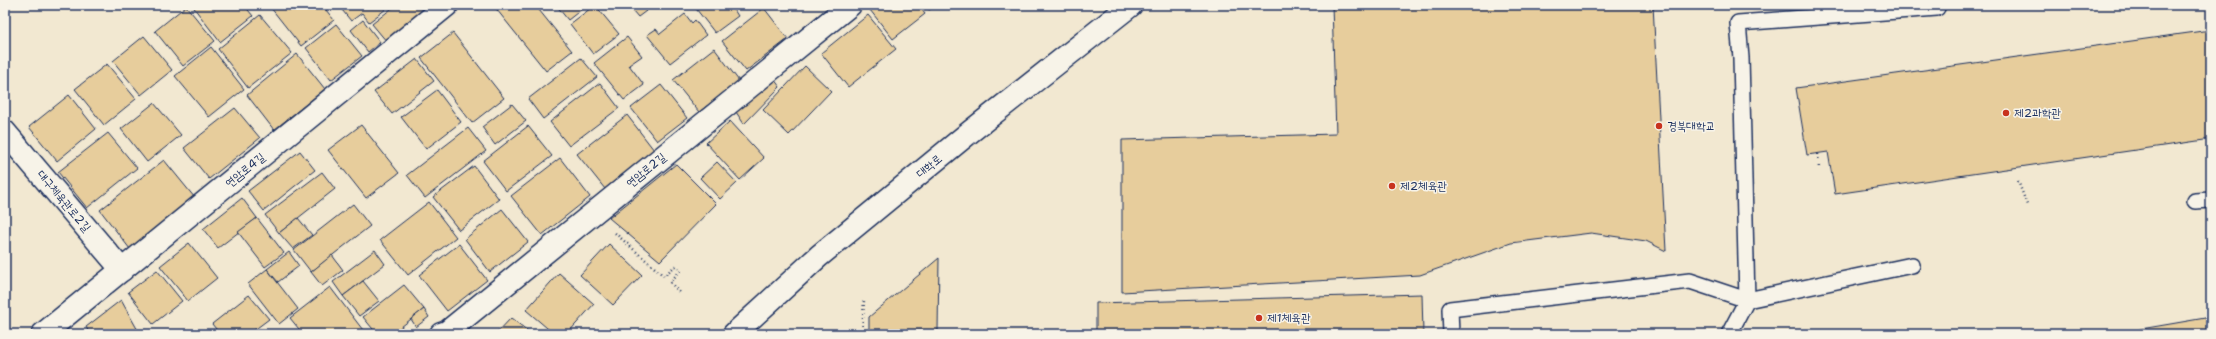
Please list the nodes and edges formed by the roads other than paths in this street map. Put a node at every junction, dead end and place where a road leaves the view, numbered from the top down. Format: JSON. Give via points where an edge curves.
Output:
{"nodes":[{"id":1,"x":447,"y":5,"type":"edge"},
{"id":2,"x":1132,"y":5,"type":"edge"},
{"id":3,"x":1937,"y":5,"type":"edge"},
{"id":4,"x":836,"y":9,"type":"edge"},
{"id":5,"x":5,"y":132,"type":"edge"},
{"id":6,"x":2211,"y":200,"type":"edge"},
{"id":7,"x":2195,"y":201,"type":"dead end"},
{"id":8,"x":1912,"y":265,"type":"dead end"},
{"id":9,"x":122,"y":270,"type":"junction"},
{"id":10,"x":1747,"y":300,"type":"junction"},
{"id":11,"x":446,"y":333,"type":"edge"},
{"id":12,"x":43,"y":334,"type":"edge"},
{"id":13,"x":734,"y":334,"type":"edge"},
{"id":14,"x":1451,"y":334,"type":"edge"},
{"id":15,"x":1729,"y":334,"type":"edge"}],
"edges":[{"from":1,"to":9,"type":"street","name":"연암로4길"},
{"from":2,"to":13,"type":"street","name":"대학로","via":[[970,132],[819,256]]},
{"from":3,"to":10,"type":"lane","via":[[1937,8],[1738,23]]},
{"from":4,"to":11,"type":"street","name":"연암로2길","via":[[594,213]]},
{"from":5,"to":9,"type":"street","name":"대구체육관로2길"},
{"from":6,"to":7,"type":"lane"},
{"from":8,"to":10,"type":"lane"},
{"from":9,"to":12,"type":"street","name":"연암로4길"},
{"from":10,"to":14,"type":"lane","via":[[1690,281],[1450,308]]},
{"from":10,"to":15,"type":"lane"}]}
